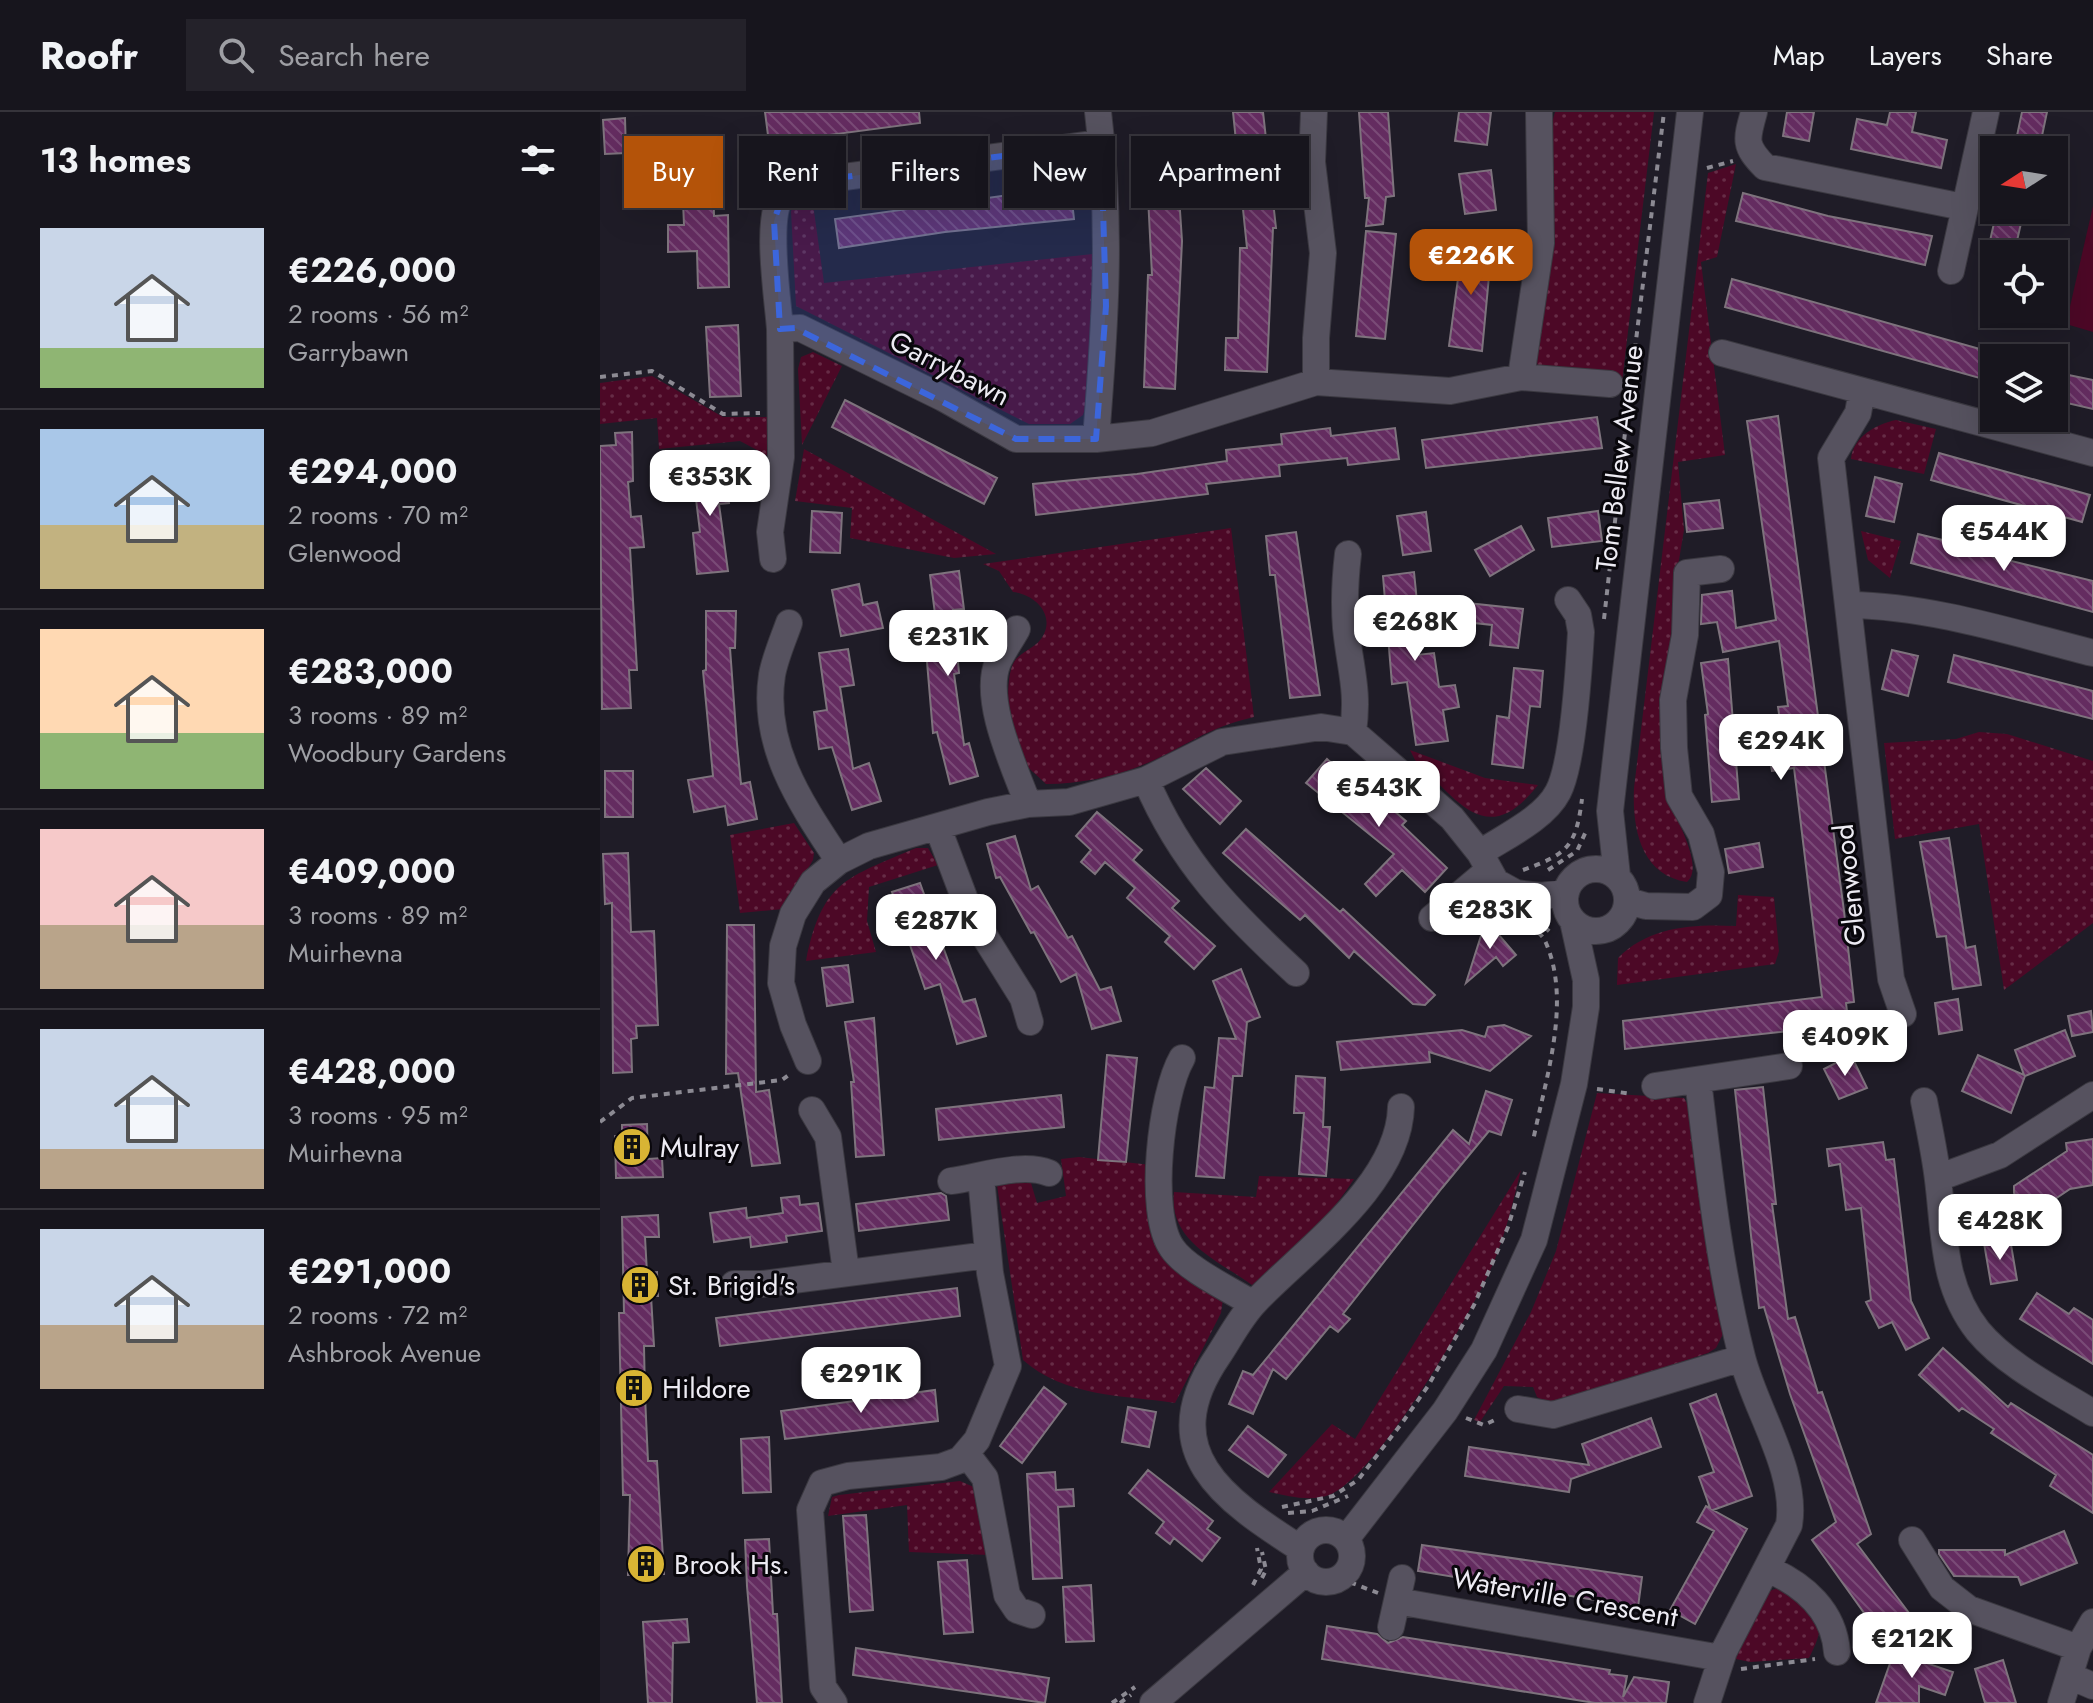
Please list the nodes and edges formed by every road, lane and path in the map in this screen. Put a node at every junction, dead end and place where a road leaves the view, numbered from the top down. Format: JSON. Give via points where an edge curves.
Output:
{"nodes":[{"id":1,"x":1098,"y":112,"type":"edge"},
{"id":2,"x":1314,"y":112,"type":"edge"},
{"id":3,"x":1539,"y":112,"type":"edge"},
{"id":4,"x":1664,"y":112,"type":"edge"},
{"id":5,"x":1672,"y":112,"type":"edge"},
{"id":6,"x":1690,"y":112,"type":"edge"},
{"id":7,"x":1754,"y":112,"type":"edge"},
{"id":8,"x":1986,"y":112,"type":"edge"},
{"id":9,"x":1100,"y":136,"type":"edge"},
{"id":10,"x":1751,"y":153,"type":"junction"},
{"id":11,"x":1004,"y":156,"type":"edge"},
{"id":12,"x":1685,"y":169,"type":"junction"},
{"id":13,"x":1963,"y":207,"type":"junction"},
{"id":14,"x":1108,"y":208,"type":"edge"},
{"id":15,"x":1951,"y":271,"type":"dead end"},
{"id":16,"x":1652,"y":274,"type":"dead end"},
{"id":17,"x":780,"y":329,"type":"junction"},
{"id":18,"x":1722,"y":353,"type":"dead end"},
{"id":19,"x":600,"y":377,"type":"edge"},
{"id":20,"x":1521,"y":377,"type":"junction"},
{"id":21,"x":1316,"y":382,"type":"junction"},
{"id":22,"x":1624,"y":382,"type":"junction"},
{"id":23,"x":1862,"y":391,"type":"junction"},
{"id":24,"x":782,"y":412,"type":"junction"},
{"id":25,"x":1096,"y":439,"type":"junction"},
{"id":26,"x":2093,"y":453,"type":"edge"},
{"id":27,"x":1348,"y":554,"type":"dead end"},
{"id":28,"x":773,"y":559,"type":"dead end"},
{"id":29,"x":1721,"y":569,"type":"dead end"},
{"id":30,"x":1568,"y":600,"type":"dead end"},
{"id":31,"x":1850,"y":605,"type":"junction"},
{"id":32,"x":789,"y":623,"type":"dead end"},
{"id":33,"x":1017,"y":629,"type":"dead end"},
{"id":34,"x":1603,"y":632,"type":"dead end"},
{"id":35,"x":2093,"y":653,"type":"edge"},
{"id":36,"x":1353,"y":732,"type":"junction"},
{"id":37,"x":1146,"y":780,"type":"junction"},
{"id":38,"x":1583,"y":788,"type":"dead end"},
{"id":39,"x":1028,"y":804,"type":"junction"},
{"id":40,"x":1599,"y":815,"type":"junction"},
{"id":41,"x":938,"y":828,"type":"junction"},
{"id":42,"x":839,"y":861,"type":"junction"},
{"id":43,"x":1484,"y":861,"type":"junction"},
{"id":44,"x":1585,"y":871,"type":"junction"},
{"id":45,"x":1617,"y":876,"type":"junction"},
{"id":46,"x":1519,"y":893,"type":"junction"},
{"id":47,"x":1566,"y":893,"type":"junction"},
{"id":48,"x":1628,"y":901,"type":"junction"},
{"id":49,"x":1432,"y":918,"type":"dead end"},
{"id":50,"x":1563,"y":928,"type":"junction"},
{"id":51,"x":1607,"y":929,"type":"junction"},
{"id":52,"x":1296,"y":973,"type":"dead end"},
{"id":53,"x":1586,"y":980,"type":"junction"},
{"id":54,"x":1564,"y":1008,"type":"dead end"},
{"id":55,"x":1903,"y":1014,"type":"dead end"},
{"id":56,"x":1030,"y":1022,"type":"dead end"},
{"id":57,"x":1182,"y":1058,"type":"dead end"},
{"id":58,"x":808,"y":1061,"type":"joint"},
{"id":59,"x":1789,"y":1066,"type":"dead end"},
{"id":60,"x":1566,"y":1075,"type":"junction"},
{"id":61,"x":1698,"y":1080,"type":"junction"},
{"id":62,"x":1655,"y":1086,"type":"joint"},
{"id":63,"x":2093,"y":1095,"type":"edge"},
{"id":64,"x":1924,"y":1101,"type":"dead end"},
{"id":65,"x":1401,"y":1107,"type":"dead end"},
{"id":66,"x":812,"y":1110,"type":"dead end"},
{"id":67,"x":600,"y":1122,"type":"edge"},
{"id":68,"x":1532,"y":1144,"type":"dead end"},
{"id":69,"x":1526,"y":1169,"type":"dead end"},
{"id":70,"x":1049,"y":1173,"type":"dead end"},
{"id":71,"x":981,"y":1177,"type":"junction"},
{"id":72,"x":1938,"y":1178,"type":"junction"},
{"id":73,"x":951,"y":1181,"type":"dead end"},
{"id":74,"x":988,"y":1255,"type":"junction"},
{"id":75,"x":846,"y":1272,"type":"junction"},
{"id":76,"x":734,"y":1284,"type":"dead end"},
{"id":77,"x":1253,"y":1304,"type":"junction"},
{"id":78,"x":1742,"y":1358,"type":"junction"},
{"id":79,"x":1518,"y":1409,"type":"joint"},
{"id":80,"x":1445,"y":1411,"type":"junction"},
{"id":81,"x":2093,"y":1413,"type":"edge"},
{"id":82,"x":966,"y":1453,"type":"junction"},
{"id":83,"x":1350,"y":1495,"type":"dead end"},
{"id":84,"x":1266,"y":1524,"type":"junction"},
{"id":85,"x":1346,"y":1539,"type":"junction"},
{"id":86,"x":1912,"y":1540,"type":"dead end"},
{"id":87,"x":1303,"y":1561,"type":"junction"},
{"id":88,"x":1768,"y":1569,"type":"junction"},
{"id":89,"x":1339,"y":1578,"type":"junction"},
{"id":90,"x":1251,"y":1593,"type":"dead end"},
{"id":91,"x":1397,"y":1602,"type":"joint"},
{"id":92,"x":1032,"y":1615,"type":"dead end"},
{"id":93,"x":2093,"y":1622,"type":"edge"},
{"id":94,"x":2078,"y":1648,"type":"junction"},
{"id":95,"x":1837,"y":1652,"type":"joint"},
{"id":96,"x":1720,"y":1662,"type":"junction"},
{"id":97,"x":2082,"y":1681,"type":"edge"},
{"id":98,"x":1146,"y":1691,"type":"edge"},
{"id":99,"x":834,"y":1703,"type":"edge"},
{"id":100,"x":1112,"y":1703,"type":"edge"},
{"id":101,"x":1120,"y":1703,"type":"edge"},
{"id":102,"x":1707,"y":1703,"type":"edge"},
{"id":103,"x":2061,"y":1703,"type":"edge"}],
"edges":[{"from":1,"to":9,"type":"street"},
{"from":2,"to":21,"type":"street","via":[[1312,162],[1323,253]]},
{"from":3,"to":20,"type":"street","via":[[1541,243]]},
{"from":4,"to":22,"type":"path"},
{"from":5,"to":16,"type":"path"},
{"from":6,"to":12,"type":"street","name":"Tom Bellew Avenue"},
{"from":7,"to":10,"type":"street","via":[[1747,142]]},
{"from":8,"to":13,"type":"street"},
{"from":10,"to":12,"type":"path","via":[[1725,165]]},
{"from":10,"to":13,"type":"street","via":[[1765,167]]},
{"from":11,"to":17,"type":"street","via":[[829,179],[784,192],[774,221]]},
{"from":12,"to":40,"type":"street","name":"Tom Bellew Avenue"},
{"from":13,"to":15,"type":"street"},
{"from":14,"to":25,"type":"street"},
{"from":17,"to":24,"type":"street"},
{"from":17,"to":25,"type":"street","name":"Garrybawn","via":[[800,328],[1016,439]]},
{"from":18,"to":23,"type":"street"},
{"from":19,"to":24,"type":"path","via":[[652,371],[723,414]]},
{"from":20,"to":21,"type":"street","name":"Garrybawn","via":[[1450,391]]},
{"from":20,"to":22,"type":"street","name":"Garrybawn"},
{"from":21,"to":25,"type":"street","name":"Garrybawn","via":[[1152,433]]},
{"from":22,"to":34,"type":"path"},
{"from":23,"to":26,"type":"street"},
{"from":23,"to":31,"type":"street","name":"Glenwood","via":[[1858,413],[1831,458]]},
{"from":24,"to":28,"type":"street","via":[[770,532]]},
{"from":27,"to":36,"type":"street","via":[[1346,630],[1357,689]]},
{"from":29,"to":48,"type":"street","via":[[1687,573],[1685,635],[1673,700],[1679,796],[1701,834],[1711,872],[1709,895],[1693,907]]},
{"from":30,"to":43,"type":"street","via":[[1581,632],[1558,792]]},
{"from":31,"to":35,"type":"street","via":[[1964,621]]},
{"from":31,"to":55,"type":"street","name":"Glenwood","via":[[1891,979]]},
{"from":32,"to":42,"type":"street","via":[[772,675],[774,734],[787,776]]},
{"from":33,"to":39,"type":"street","via":[[997,665],[997,703]]},
{"from":36,"to":37,"type":"street","via":[[1321,727],[1222,742]]},
{"from":36,"to":43,"type":"street","via":[[1452,818]]},
{"from":37,"to":39,"type":"street","via":[[1069,802]]},
{"from":37,"to":52,"type":"street","via":[[1164,823],[1204,882]]},
{"from":38,"to":46,"type":"path","via":[[1578,834],[1571,846],[1516,876]]},
{"from":39,"to":41,"type":"street"},
{"from":40,"to":44,"type":"street","name":"Tom Bellew Avenue"},
{"from":40,"to":45,"type":"street","name":"Tom Bellew Avenue"},
{"from":40,"to":46,"type":"path","via":[[1577,851],[1550,870],[1526,878]]},
{"from":41,"to":42,"type":"street","via":[[869,846]]},
{"from":41,"to":56,"type":"street","via":[[970,913],[1023,998]]},
{"from":42,"to":58,"type":"street","via":[[813,882],[793,914],[783,946],[781,983]]},
{"from":43,"to":46,"type":"street","via":[[1496,882]]},
{"from":43,"to":49,"type":"street"},
{"from":44,"to":45,"type":"street","via":[[1600,869]]},
{"from":44,"to":47,"type":"street"},
{"from":45,"to":48,"type":"street"},
{"from":46,"to":47,"type":"street"},
{"from":46,"to":50,"type":"path","via":[[1529,915]]},
{"from":46,"to":68,"type":"path","via":[[1513,905],[1522,921],[1545,940],[1557,995]]},
{"from":47,"to":50,"type":"street"},
{"from":48,"to":51,"type":"street","via":[[1622,918]]},
{"from":50,"to":51,"type":"street"},
{"from":50,"to":53,"type":"street"},
{"from":51,"to":53,"type":"street"},
{"from":53,"to":60,"type":"street"},
{"from":54,"to":60,"type":"path"},
{"from":57,"to":77,"type":"street","via":[[1173,1073],[1167,1110],[1158,1196],[1162,1219],[1172,1249]]},
{"from":58,"to":67,"type":"path","via":[[782,1080],[632,1098]]},
{"from":59,"to":61,"type":"street"},
{"from":60,"to":62,"type":"path","via":[[1644,1095]]},
{"from":60,"to":80,"type":"street","via":[[1534,1240],[1484,1350]]},
{"from":61,"to":62,"type":"street"},
{"from":61,"to":78,"type":"street","via":[[1715,1222]]},
{"from":63,"to":72,"type":"street","via":[[2000,1155]]},
{"from":64,"to":72,"type":"street"},
{"from":65,"to":77,"type":"street","via":[[1394,1148],[1363,1193]]},
{"from":66,"to":75,"type":"street","via":[[828,1137]]},
{"from":69,"to":84,"type":"path","via":[[1474,1305],[1402,1423],[1358,1480],[1333,1496],[1289,1503],[1268,1516]]},
{"from":70,"to":71,"type":"street","via":[[1039,1169]]},
{"from":71,"to":73,"type":"street"},
{"from":71,"to":74,"type":"street"},
{"from":72,"to":81,"type":"street","via":[[1947,1272],[1979,1333]]},
{"from":74,"to":75,"type":"street"},
{"from":74,"to":82,"type":"street","via":[[1008,1366],[977,1440]]},
{"from":75,"to":76,"type":"street"},
{"from":77,"to":84,"type":"street","via":[[1200,1383],[1190,1422],[1195,1455],[1216,1482]]},
{"from":78,"to":79,"type":"street","via":[[1553,1415]]},
{"from":78,"to":88,"type":"street","via":[[1787,1479],[1792,1509]]},
{"from":79,"to":80,"type":"path","via":[[1484,1425]]},
{"from":80,"to":85,"type":"street"},
{"from":82,"to":92,"type":"street","via":[[985,1478],[1007,1595],[1017,1610]]},
{"from":82,"to":99,"type":"street","via":[[941,1467],[822,1483],[815,1495],[810,1510],[818,1640],[823,1687]]},
{"from":83,"to":84,"type":"path","via":[[1337,1504],[1291,1511]]},
{"from":84,"to":87,"type":"street"},
{"from":84,"to":90,"type":"path","via":[[1259,1538],[1266,1570]]},
{"from":85,"to":87,"type":"street","via":[[1332,1530],[1316,1531]]},
{"from":85,"to":89,"type":"street","via":[[1352,1560]]},
{"from":86,"to":94,"type":"street","via":[[1942,1588],[1969,1609]]},
{"from":87,"to":89,"type":"street","via":[[1321,1581]]},
{"from":87,"to":98,"type":"street"},
{"from":88,"to":95,"type":"street","via":[[1790,1579],[1824,1611],[1836,1634]]},
{"from":88,"to":96,"type":"street"},
{"from":89,"to":91,"type":"path"},
{"from":91,"to":96,"type":"street","name":"Waterville Crescent"},
{"from":93,"to":94,"type":"street"},
{"from":94,"to":97,"type":"street"},
{"from":95,"to":96,"type":"path","via":[[1770,1667]]},
{"from":96,"to":102,"type":"street"},
{"from":97,"to":103,"type":"street"},
{"from":98,"to":100,"type":"path"},
{"from":98,"to":101,"type":"path"}]}
